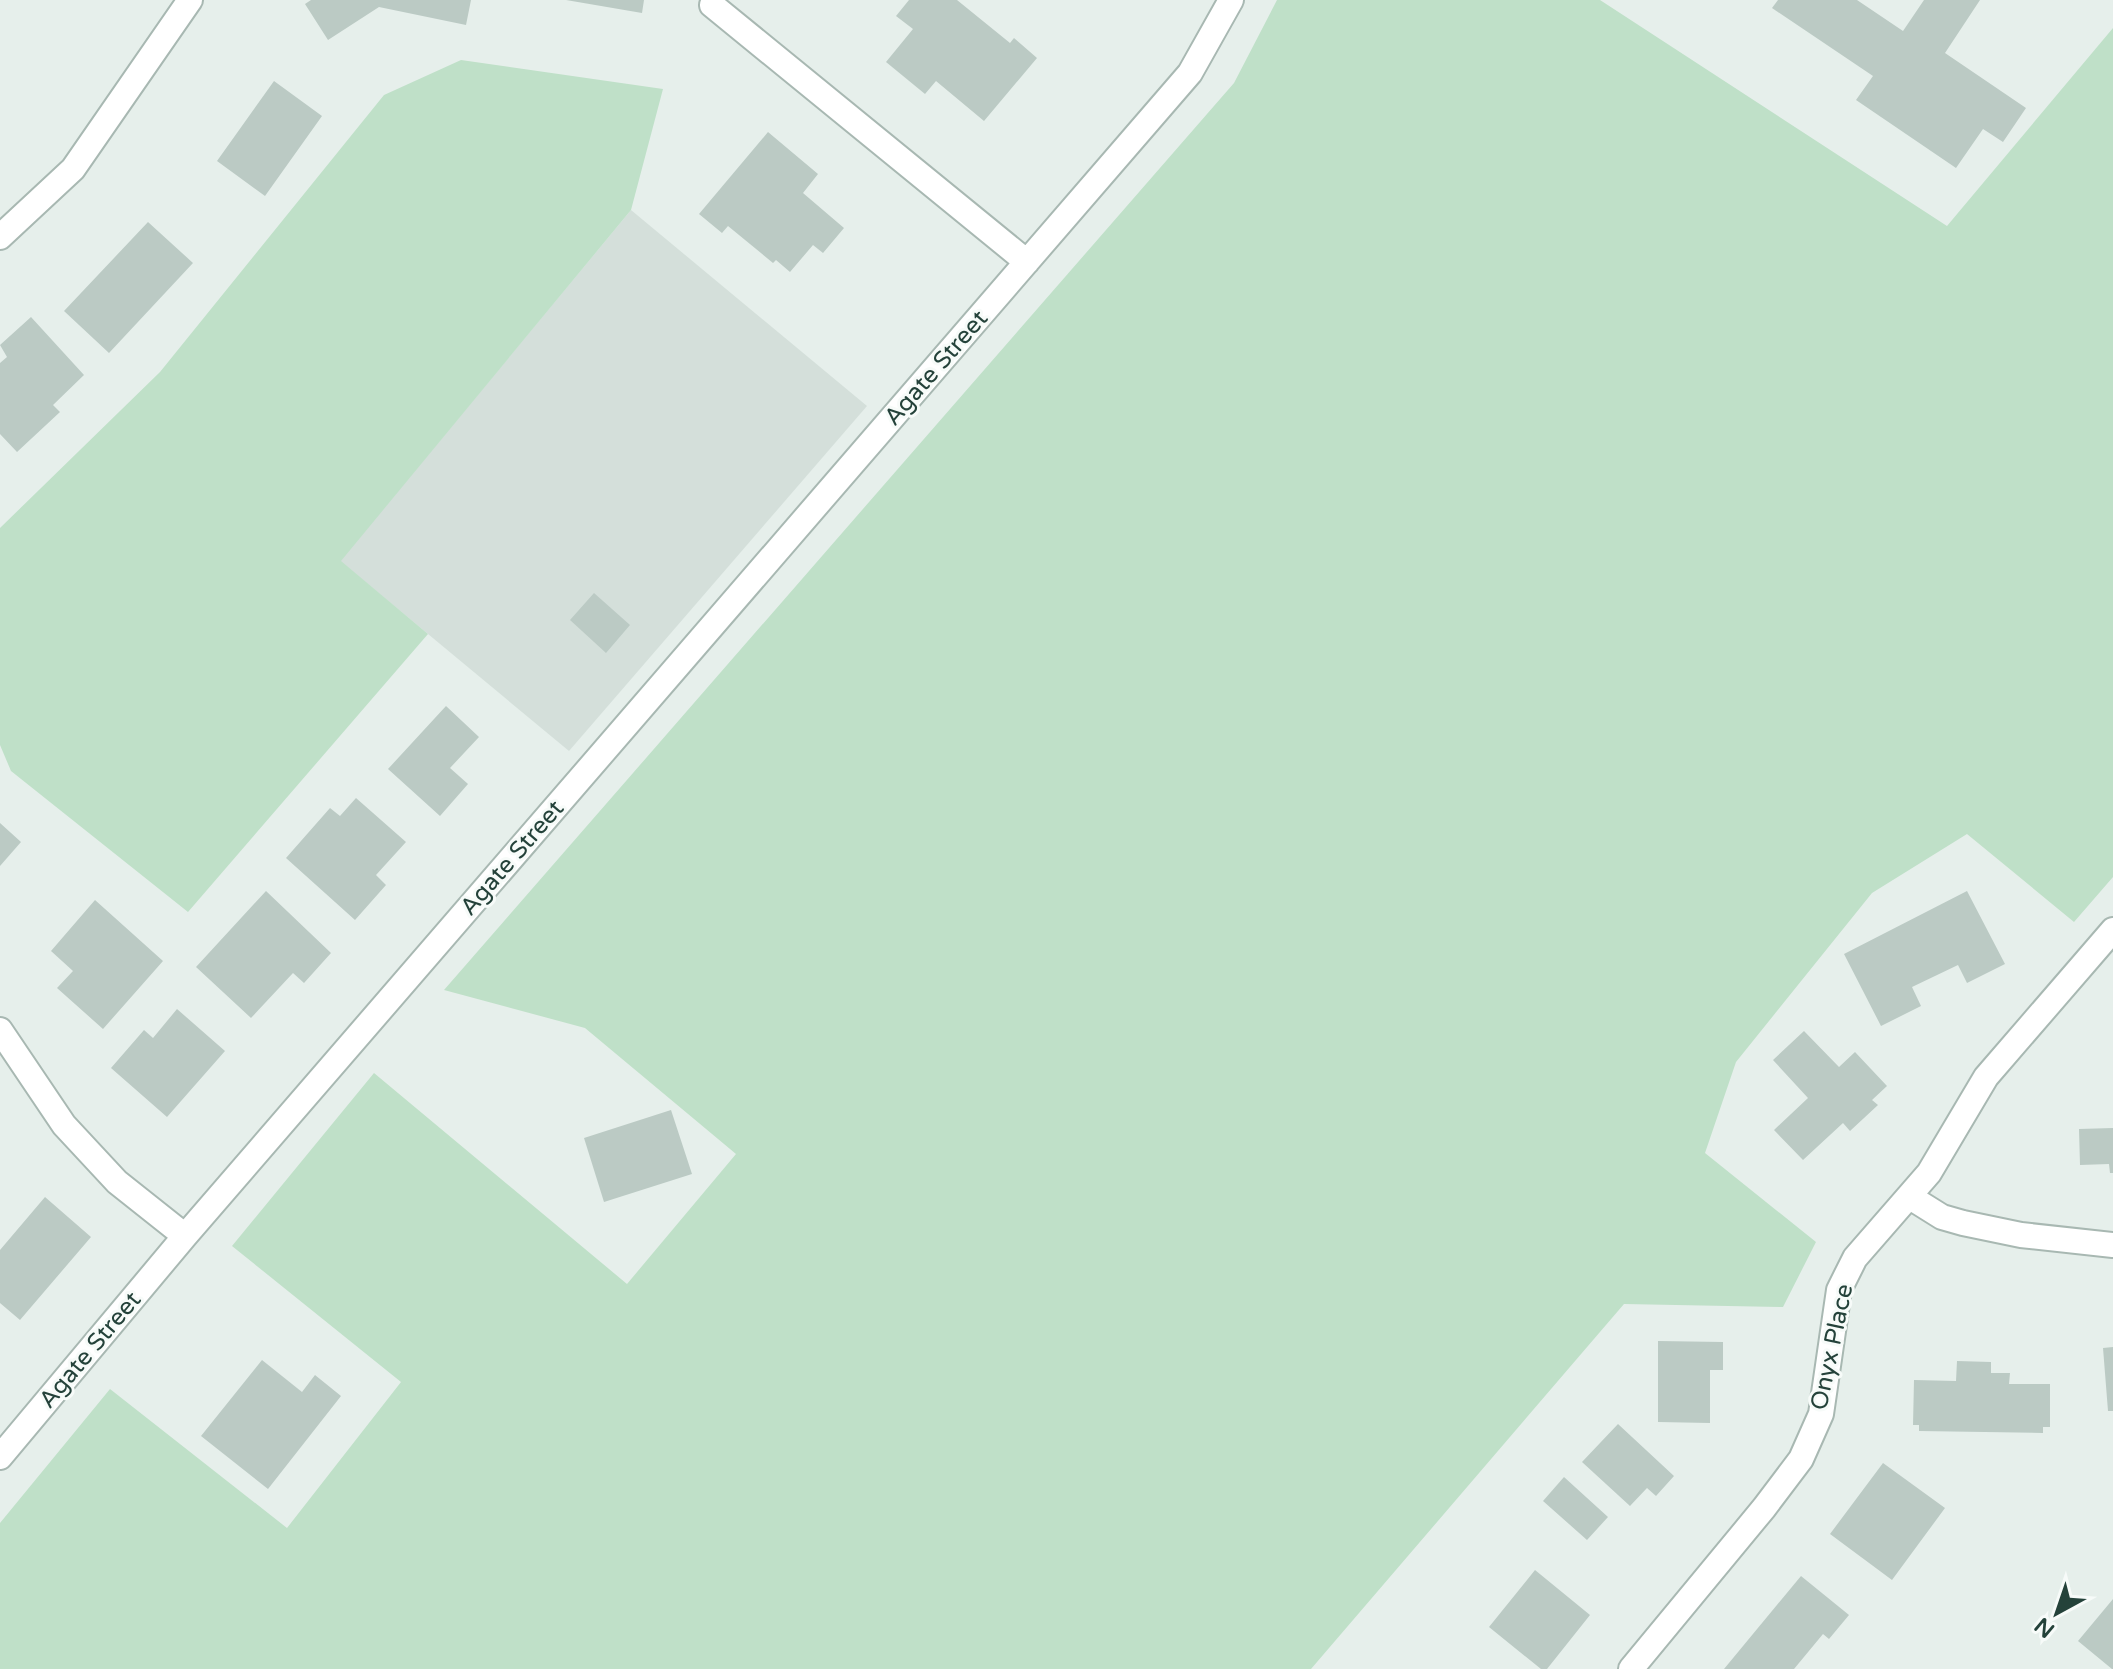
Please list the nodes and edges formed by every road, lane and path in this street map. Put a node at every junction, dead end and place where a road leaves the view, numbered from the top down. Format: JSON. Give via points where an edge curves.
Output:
{"nodes":[{"id":1,"x":190,"y":0,"type":"edge"},
{"id":2,"x":1231,"y":0,"type":"edge"},
{"id":3,"x":712,"y":5,"type":"dead end"},
{"id":4,"x":0,"y":237,"type":"edge"},
{"id":5,"x":1027,"y":262,"type":"junction"},
{"id":6,"x":2113,"y":930,"type":"edge"},
{"id":7,"x":0,"y":1030,"type":"edge"},
{"id":8,"x":1910,"y":1197,"type":"junction"},
{"id":9,"x":185,"y":1236,"type":"junction"},
{"id":10,"x":2113,"y":1245,"type":"edge"},
{"id":11,"x":0,"y":1457,"type":"edge"},
{"id":12,"x":1631,"y":1669,"type":"edge"}],
"edges":[{"from":1,"to":4,"type":"street","via":[[73,169]]},
{"from":2,"to":5,"type":"street","name":"Agate Street","via":[[1190,73]]},
{"from":3,"to":5,"type":"street"},
{"from":5,"to":9,"type":"street","name":"Agate Street"},
{"from":6,"to":8,"type":"street","name":"Onyx Place","via":[[1986,1077]]},
{"from":7,"to":9,"type":"street","via":[[64,1125],[117,1182]]},
{"from":8,"to":10,"type":"street","via":[[1963,1223]]},
{"from":8,"to":12,"type":"street","name":"Onyx Place","via":[[1855,1258],[1839,1290],[1821,1414],[1801,1459]]},
{"from":9,"to":11,"type":"street","name":"Agate Street"}]}
